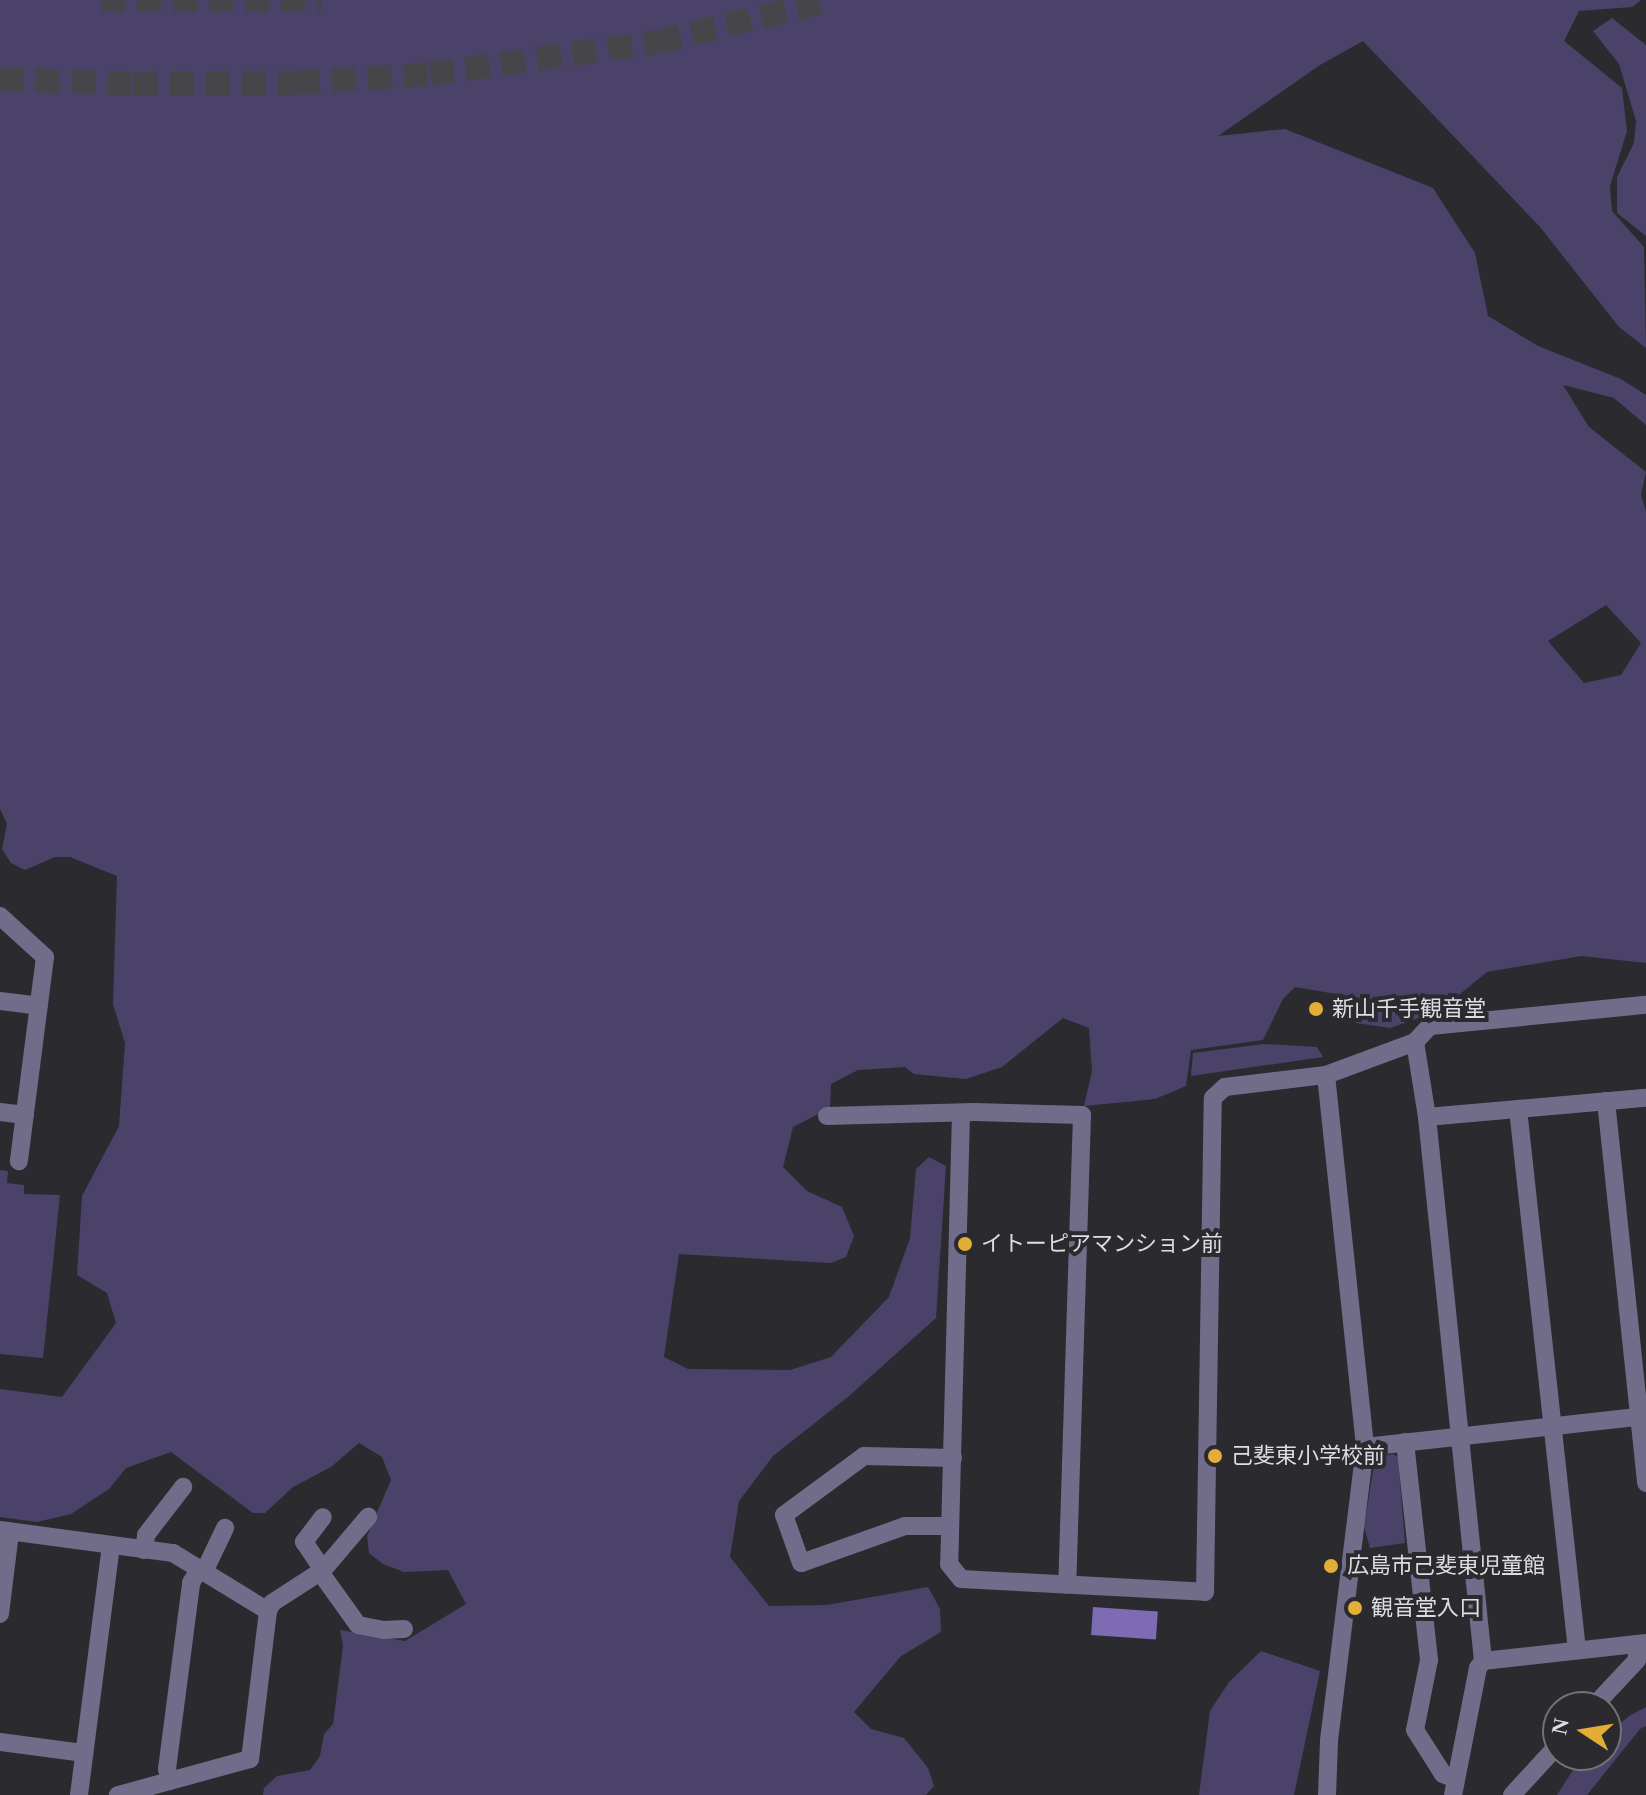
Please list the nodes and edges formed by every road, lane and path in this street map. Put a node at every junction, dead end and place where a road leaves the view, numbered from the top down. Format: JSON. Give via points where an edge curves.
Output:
{"nodes":[{"id":1,"x":0,"y":916,"type":"edge"},
{"id":2,"x":0,"y":1001,"type":"edge"},
{"id":3,"x":1646,"y":1005,"type":"edge"},
{"id":4,"x":39,"y":1006,"type":"junction"},
{"id":5,"x":1415,"y":1042,"type":"junction"},
{"id":6,"x":1326,"y":1075,"type":"junction"},
{"id":7,"x":1646,"y":1098,"type":"edge"},
{"id":8,"x":1606,"y":1101,"type":"junction"},
{"id":9,"x":1518,"y":1109,"type":"junction"},
{"id":10,"x":0,"y":1112,"type":"edge"},
{"id":11,"x":961,"y":1114,"type":"junction"},
{"id":12,"x":25,"y":1115,"type":"junction"},
{"id":13,"x":827,"y":1116,"type":"dead end"},
{"id":14,"x":1427,"y":1117,"type":"junction"},
{"id":15,"x":19,"y":1161,"type":"dead end"},
{"id":16,"x":1643,"y":1417,"type":"edge"},
{"id":17,"x":1551,"y":1427,"type":"junction"},
{"id":18,"x":1458,"y":1436,"type":"junction"},
{"id":19,"x":1405,"y":1442,"type":"junction"},
{"id":20,"x":1365,"y":1447,"type":"junction"},
{"id":21,"x":953,"y":1458,"type":"junction"},
{"id":22,"x":1646,"y":1483,"type":"edge"},
{"id":23,"x":183,"y":1487,"type":"dead end"},
{"id":24,"x":323,"y":1517,"type":"dead end"},
{"id":25,"x":368,"y":1517,"type":"dead end"},
{"id":26,"x":950,"y":1526,"type":"junction"},
{"id":27,"x":225,"y":1528,"type":"dead end"},
{"id":28,"x":5,"y":1531,"type":"edge"},
{"id":29,"x":111,"y":1545,"type":"junction"},
{"id":30,"x":144,"y":1550,"type":"junction"},
{"id":31,"x":201,"y":1570,"type":"junction"},
{"id":32,"x":322,"y":1571,"type":"junction"},
{"id":33,"x":1067,"y":1585,"type":"junction"},
{"id":34,"x":268,"y":1611,"type":"junction"},
{"id":35,"x":0,"y":1614,"type":"edge"},
{"id":36,"x":404,"y":1629,"type":"dead end"},
{"id":37,"x":1642,"y":1644,"type":"edge"},
{"id":38,"x":1577,"y":1650,"type":"junction"},
{"id":39,"x":1483,"y":1661,"type":"junction"},
{"id":40,"x":1608,"y":1691,"type":"edge"},
{"id":41,"x":0,"y":1742,"type":"edge"},
{"id":42,"x":84,"y":1753,"type":"junction"},
{"id":43,"x":1542,"y":1762,"type":"edge"},
{"id":44,"x":170,"y":1781,"type":"junction"},
{"id":45,"x":1454,"y":1787,"type":"edge"},
{"id":46,"x":79,"y":1795,"type":"edge"},
{"id":47,"x":118,"y":1795,"type":"edge"},
{"id":48,"x":1327,"y":1795,"type":"edge"},
{"id":49,"x":1512,"y":1795,"type":"edge"}],
"edges":[{"from":1,"to":4,"type":"street","via":[[45,957]]},
{"from":2,"to":4,"type":"street"},
{"from":3,"to":5,"type":"street","via":[[1430,1026]]},
{"from":4,"to":12,"type":"street"},
{"from":5,"to":6,"type":"street"},
{"from":5,"to":14,"type":"street"},
{"from":6,"to":20,"type":"street"},
{"from":6,"to":33,"type":"street","via":[[1225,1087],[1213,1098],[1205,1592]]},
{"from":7,"to":8,"type":"street"},
{"from":8,"to":9,"type":"street"},
{"from":8,"to":16,"type":"street"},
{"from":9,"to":14,"type":"street"},
{"from":9,"to":17,"type":"street"},
{"from":10,"to":12,"type":"street"},
{"from":11,"to":13,"type":"street"},
{"from":11,"to":21,"type":"street"},
{"from":11,"to":33,"type":"street","via":[[1082,1115]]},
{"from":12,"to":15,"type":"street"},
{"from":14,"to":18,"type":"street"},
{"from":16,"to":17,"type":"street"},
{"from":16,"to":22,"type":"street"},
{"from":17,"to":18,"type":"street"},
{"from":17,"to":38,"type":"street"},
{"from":18,"to":19,"type":"street"},
{"from":18,"to":39,"type":"street"},
{"from":19,"to":20,"type":"street"},
{"from":19,"to":45,"type":"street","via":[[1429,1660],[1415,1730]]},
{"from":20,"to":48,"type":"street"},
{"from":21,"to":26,"type":"street"},
{"from":21,"to":26,"type":"street","via":[[864,1456],[784,1515],[801,1563],[905,1526]]},
{"from":23,"to":30,"type":"street","via":[[146,1535]]},
{"from":24,"to":32,"type":"street","via":[[298,1546]]},
{"from":25,"to":32,"type":"street"},
{"from":26,"to":33,"type":"street","via":[[949,1564],[961,1579]]},
{"from":27,"to":31,"type":"street"},
{"from":28,"to":29,"type":"street"},
{"from":28,"to":35,"type":"street"},
{"from":29,"to":30,"type":"street"},
{"from":29,"to":42,"type":"street"},
{"from":30,"to":31,"type":"street","via":[[173,1553]]},
{"from":31,"to":34,"type":"street"},
{"from":31,"to":44,"type":"street","via":[[191,1583],[167,1769]]},
{"from":32,"to":34,"type":"street","via":[[272,1603]]},
{"from":32,"to":36,"type":"street","via":[[358,1625]]},
{"from":34,"to":44,"type":"street","via":[[250,1759]]},
{"from":37,"to":38,"type":"street"},
{"from":37,"to":40,"type":"street","via":[[1637,1660]]},
{"from":38,"to":39,"type":"street"},
{"from":39,"to":45,"type":"street"},
{"from":41,"to":42,"type":"street"},
{"from":42,"to":46,"type":"street"},
{"from":43,"to":49,"type":"street"},
{"from":44,"to":47,"type":"street"}]}
